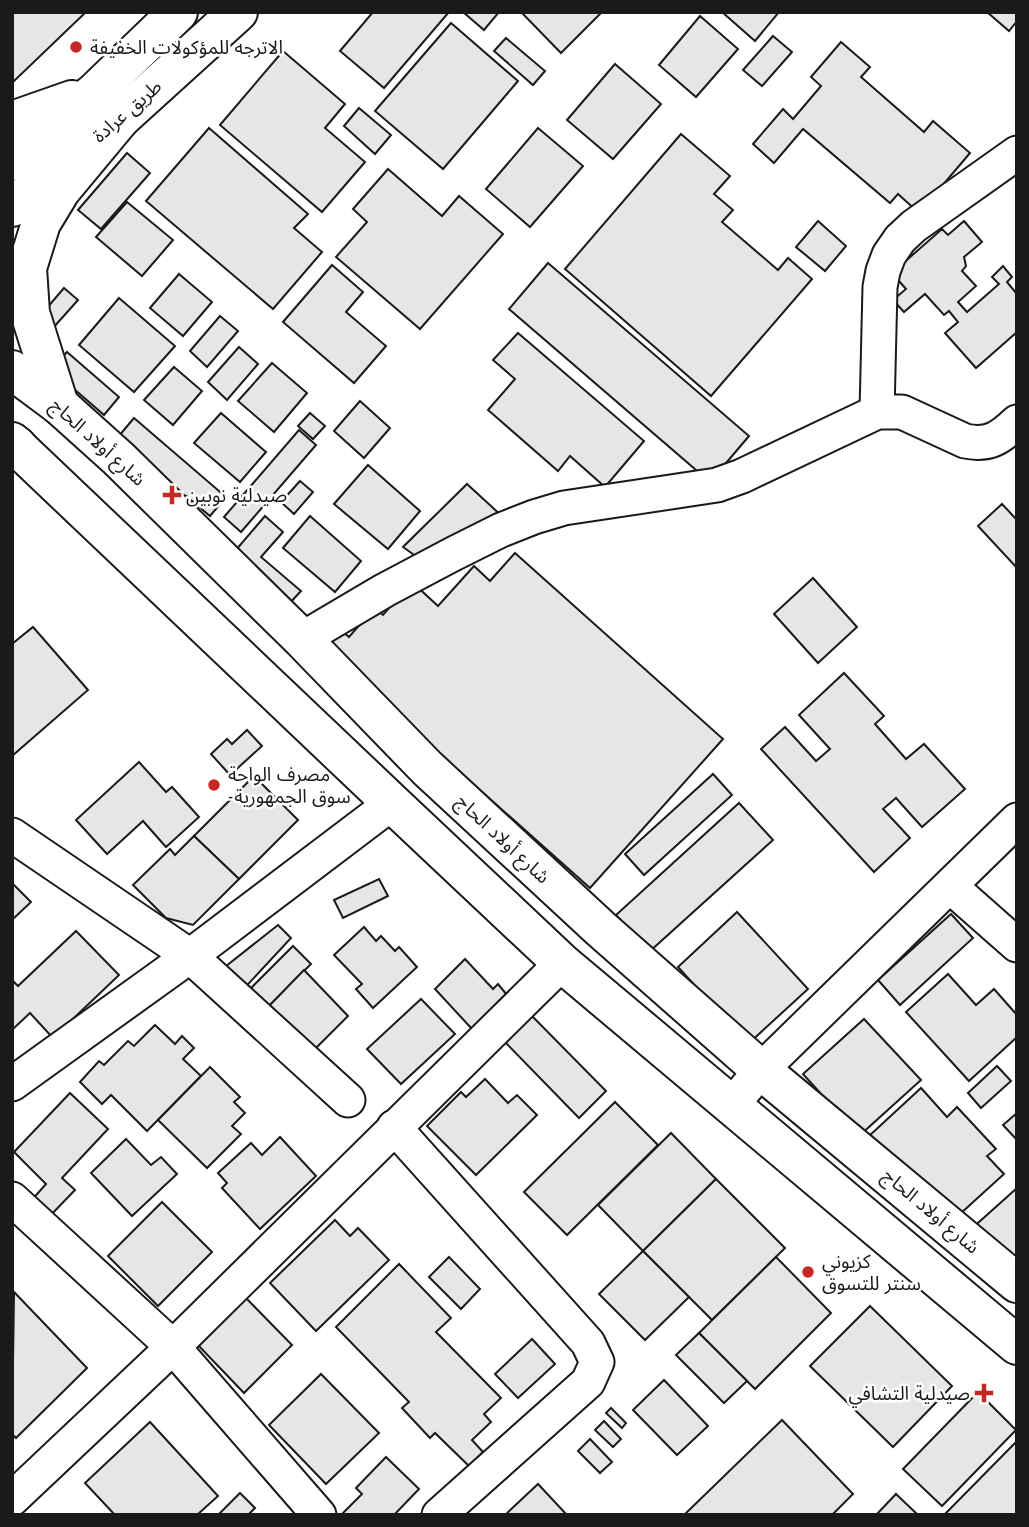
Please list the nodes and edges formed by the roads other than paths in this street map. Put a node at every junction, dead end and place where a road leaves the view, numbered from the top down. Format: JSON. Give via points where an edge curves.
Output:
{"nodes":[{"id":1,"x":178,"y":12,"type":"edge"},
{"id":2,"x":238,"y":12,"type":"edge"},
{"id":3,"x":107,"y":106,"type":"junction"},
{"id":4,"x":12,"y":121,"type":"edge"},
{"id":5,"x":1017,"y":153,"type":"edge"},
{"id":6,"x":12,"y":161,"type":"edge"},
{"id":7,"x":12,"y":207,"type":"edge"},
{"id":8,"x":12,"y":370,"type":"edge"},
{"id":9,"x":58,"y":405,"type":"junction"},
{"id":10,"x":877,"y":412,"type":"junction"},
{"id":11,"x":1017,"y":422,"type":"edge"},
{"id":12,"x":14,"y":444,"type":"edge"},
{"id":13,"x":302,"y":639,"type":"junction"},
{"id":14,"x":392,"y":803,"type":"junction"},
{"id":15,"x":1017,"y":820,"type":"edge"},
{"id":16,"x":12,"y":835,"type":"edge"},
{"id":17,"x":950,"y":886,"type":"junction"},
{"id":18,"x":1017,"y":945,"type":"edge"},
{"id":19,"x":190,"y":956,"type":"junction"},
{"id":20,"x":562,"y":962,"type":"junction"},
{"id":21,"x":761,"y":1070,"type":"junction"},
{"id":22,"x":12,"y":1084,"type":"edge"},
{"id":23,"x":348,"y":1100,"type":"dead end"},
{"id":24,"x":732,"y":1105,"type":"junction"},
{"id":25,"x":394,"y":1127,"type":"junction"},
{"id":26,"x":12,"y":1199,"type":"edge"},
{"id":27,"x":1017,"y":1283,"type":"edge"},
{"id":28,"x":1017,"y":1345,"type":"edge"},
{"id":29,"x":173,"y":1347,"type":"junction"},
{"id":30,"x":12,"y":1499,"type":"edge"},
{"id":31,"x":319,"y":1515,"type":"edge"},
{"id":32,"x":439,"y":1515,"type":"edge"}],
"edges":[{"from":1,"to":3,"type":"main road","name":"طريق عرادة"},
{"from":2,"to":3,"type":"main road","name":"طريق عرادة"},
{"from":3,"to":4,"type":"main road"},
{"from":3,"to":6,"type":"main road","name":"طريق عرادة"},
{"from":3,"to":7,"type":"main road","name":"طريق عرادة"},
{"from":3,"to":9,"type":"main road","via":[[41,223],[27,268],[30,313]]},
{"from":5,"to":10,"type":"street","via":[[914,226],[889,255],[880,287]]},
{"from":8,"to":9,"type":"main road","name":"شارع أولاد الحاج"},
{"from":9,"to":13,"type":"main road","name":"شارع أولاد الحاج"},
{"from":10,"to":11,"type":"street","via":[[902,412],[976,443],[996,440]]},
{"from":10,"to":13,"type":"street","via":[[717,485],[564,508],[501,530]]},
{"from":12,"to":14,"type":"main road"},
{"from":13,"to":21,"type":"main road","name":"شارع أولاد الحاج","via":[[427,768]]},
{"from":14,"to":19,"type":"street"},
{"from":14,"to":20,"type":"main road"},
{"from":15,"to":17,"type":"street"},
{"from":16,"to":19,"type":"street"},
{"from":17,"to":18,"type":"street"},
{"from":17,"to":21,"type":"street"},
{"from":19,"to":22,"type":"street"},
{"from":19,"to":23,"type":"street"},
{"from":20,"to":24,"type":"main road"},
{"from":20,"to":25,"type":"street"},
{"from":21,"to":24,"type":"street"},
{"from":21,"to":27,"type":"main road","name":"شارع أولاد الحاج"},
{"from":24,"to":28,"type":"main road"},
{"from":25,"to":29,"type":"street"},
{"from":25,"to":32,"type":"street","via":[[588,1343],[597,1362],[588,1382]]},
{"from":26,"to":29,"type":"street"},
{"from":29,"to":30,"type":"street"},
{"from":29,"to":31,"type":"street"}]}
